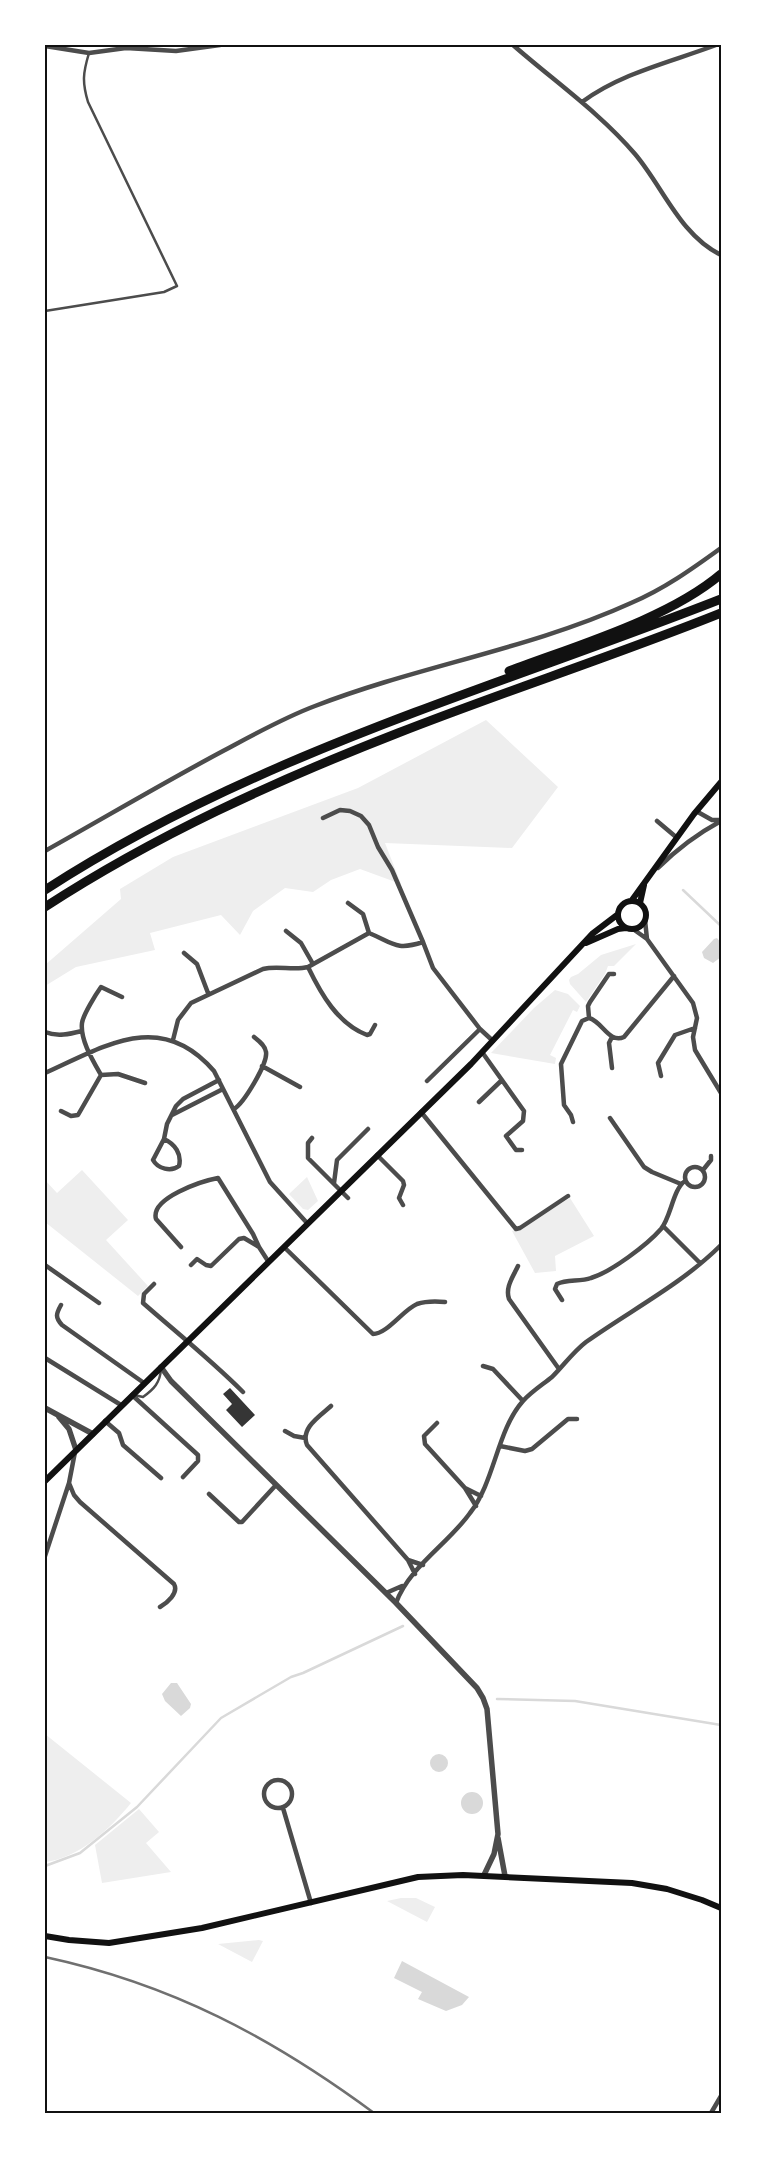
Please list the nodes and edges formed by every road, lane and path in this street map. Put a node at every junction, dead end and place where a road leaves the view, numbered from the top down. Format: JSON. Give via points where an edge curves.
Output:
{"nodes":[{"id":1,"x":220,"y":45,"type":"edge"},
{"id":2,"x":512,"y":45,"type":"edge"},
{"id":3,"x":716,"y":45,"type":"edge"},
{"id":4,"x":45,"y":46,"type":"edge"},
{"id":5,"x":89,"y":53,"type":"junction"},
{"id":6,"x":582,"y":102,"type":"junction"},
{"id":7,"x":721,"y":254,"type":"edge"},
{"id":8,"x":45,"y":311,"type":"edge"},
{"id":9,"x":721,"y":548,"type":"edge"},
{"id":10,"x":721,"y":574,"type":"edge"},
{"id":11,"x":721,"y":599,"type":"edge"},
{"id":12,"x":721,"y":615,"type":"edge"},
{"id":13,"x":334,"y":743,"type":"junction"},
{"id":14,"x":721,"y":782,"type":"edge"},
{"id":15,"x":695,"y":813,"type":"junction"},
{"id":16,"x":323,"y":818,"type":"dead end"},
{"id":17,"x":721,"y":820,"type":"edge"},
{"id":18,"x":657,"y":821,"type":"dead end"},
{"id":19,"x":676,"y":837,"type":"junction"},
{"id":20,"x":45,"y":851,"type":"edge"},
{"id":21,"x":644,"y":881,"type":"junction"},
{"id":22,"x":45,"y":890,"type":"edge"},
{"id":23,"x":632,"y":900,"type":"junction"},
{"id":24,"x":348,"y":903,"type":"dead end"},
{"id":25,"x":640,"y":903,"type":"junction"},
{"id":26,"x":45,"y":907,"type":"edge"},
{"id":27,"x":617,"y":915,"type":"junction"},
{"id":28,"x":645,"y":920,"type":"junction"},
{"id":29,"x":630,"y":928,"type":"junction"},
{"id":30,"x":286,"y":931,"type":"dead end"},
{"id":31,"x":369,"y":933,"type":"junction"},
{"id":32,"x":648,"y":939,"type":"junction"},
{"id":33,"x":423,"y":942,"type":"junction"},
{"id":34,"x":583,"y":945,"type":"junction"},
{"id":35,"x":184,"y":953,"type":"dead end"},
{"id":36,"x":313,"y":964,"type":"junction"},
{"id":37,"x":308,"y":968,"type":"junction"},
{"id":38,"x":614,"y":974,"type":"dead end"},
{"id":39,"x":674,"y":976,"type":"junction"},
{"id":40,"x":208,"y":993,"type":"junction"},
{"id":41,"x":122,"y":997,"type":"dead end"},
{"id":42,"x":589,"y":1018,"type":"junction"},
{"id":43,"x":375,"y":1025,"type":"dead end"},
{"id":44,"x":480,"y":1028,"type":"junction"},
{"id":45,"x":695,"y":1028,"type":"junction"},
{"id":46,"x":82,"y":1031,"type":"junction"},
{"id":47,"x":45,"y":1032,"type":"edge"},
{"id":48,"x":254,"y":1037,"type":"dead end"},
{"id":49,"x":612,"y":1037,"type":"junction"},
{"id":50,"x":173,"y":1040,"type":"junction"},
{"id":51,"x":493,"y":1041,"type":"junction"},
{"id":52,"x":482,"y":1052,"type":"junction"},
{"id":53,"x":89,"y":1053,"type":"junction"},
{"id":54,"x":262,"y":1066,"type":"junction"},
{"id":55,"x":612,"y":1068,"type":"dead end"},
{"id":56,"x":45,"y":1073,"type":"edge"},
{"id":57,"x":101,"y":1075,"type":"junction"},
{"id":58,"x":661,"y":1076,"type":"dead end"},
{"id":59,"x":219,"y":1080,"type":"junction"},
{"id":60,"x":502,"y":1080,"type":"junction"},
{"id":61,"x":427,"y":1082,"type":"dead end"},
{"id":62,"x":144,"y":1083,"type":"dead end"},
{"id":63,"x":300,"y":1087,"type":"dead end"},
{"id":64,"x":223,"y":1089,"type":"junction"},
{"id":65,"x":721,"y":1093,"type":"edge"},
{"id":66,"x":479,"y":1102,"type":"dead end"},
{"id":67,"x":234,"y":1109,"type":"junction"},
{"id":68,"x":61,"y":1111,"type":"dead end"},
{"id":69,"x":421,"y":1112,"type":"junction"},
{"id":70,"x":171,"y":1115,"type":"junction"},
{"id":71,"x":610,"y":1118,"type":"dead end"},
{"id":72,"x":573,"y":1122,"type":"dead end"},
{"id":73,"x":368,"y":1129,"type":"dead end"},
{"id":74,"x":164,"y":1138,"type":"junction"},
{"id":75,"x":312,"y":1138,"type":"dead end"},
{"id":76,"x":522,"y":1150,"type":"dead end"},
{"id":77,"x":378,"y":1155,"type":"junction"},
{"id":78,"x":711,"y":1156,"type":"dead end"},
{"id":79,"x":703,"y":1170,"type":"junction"},
{"id":80,"x":334,"y":1183,"type":"junction"},
{"id":81,"x":683,"y":1183,"type":"junction"},
{"id":82,"x":341,"y":1190,"type":"junction"},
{"id":83,"x":568,"y":1196,"type":"dead end"},
{"id":84,"x":348,"y":1198,"type":"dead end"},
{"id":85,"x":403,"y":1205,"type":"dead end"},
{"id":86,"x":307,"y":1223,"type":"junction"},
{"id":87,"x":663,"y":1226,"type":"junction"},
{"id":88,"x":721,"y":1245,"type":"edge"},
{"id":89,"x":180,"y":1247,"type":"dead end"},
{"id":90,"x":259,"y":1247,"type":"junction"},
{"id":91,"x":284,"y":1247,"type":"junction"},
{"id":92,"x":268,"y":1261,"type":"junction"},
{"id":93,"x":700,"y":1263,"type":"junction"},
{"id":94,"x":45,"y":1265,"type":"edge"},
{"id":95,"x":191,"y":1265,"type":"dead end"},
{"id":96,"x":518,"y":1266,"type":"dead end"},
{"id":97,"x":154,"y":1284,"type":"dead end"},
{"id":98,"x":562,"y":1300,"type":"dead end"},
{"id":99,"x":445,"y":1302,"type":"dead end"},
{"id":100,"x":99,"y":1303,"type":"dead end"},
{"id":101,"x":61,"y":1305,"type":"dead end"},
{"id":102,"x":186,"y":1342,"type":"junction"},
{"id":103,"x":45,"y":1358,"type":"edge"},
{"id":104,"x":483,"y":1366,"type":"dead end"},
{"id":105,"x":160,"y":1367,"type":"junction"},
{"id":106,"x":558,"y":1369,"type":"junction"},
{"id":107,"x":144,"y":1384,"type":"junction"},
{"id":108,"x":244,"y":1392,"type":"dead end"},
{"id":109,"x":132,"y":1395,"type":"junction"},
{"id":110,"x":523,"y":1401,"type":"junction"},
{"id":111,"x":121,"y":1405,"type":"junction"},
{"id":112,"x":331,"y":1406,"type":"dead end"},
{"id":113,"x":45,"y":1408,"type":"edge"},
{"id":114,"x":54,"y":1412,"type":"junction"},
{"id":115,"x":577,"y":1419,"type":"dead end"},
{"id":116,"x":105,"y":1421,"type":"junction"},
{"id":117,"x":437,"y":1423,"type":"dead end"},
{"id":118,"x":284,"y":1431,"type":"dead end"},
{"id":119,"x":93,"y":1434,"type":"junction"},
{"id":120,"x":305,"y":1438,"type":"junction"},
{"id":121,"x":500,"y":1446,"type":"junction"},
{"id":122,"x":76,"y":1450,"type":"junction"},
{"id":123,"x":183,"y":1477,"type":"dead end"},
{"id":124,"x":161,"y":1478,"type":"dead end"},
{"id":125,"x":45,"y":1481,"type":"edge"},
{"id":126,"x":70,"y":1483,"type":"junction"},
{"id":127,"x":276,"y":1485,"type":"junction"},
{"id":128,"x":464,"y":1488,"type":"junction"},
{"id":129,"x":209,"y":1494,"type":"dead end"},
{"id":130,"x":481,"y":1496,"type":"junction"},
{"id":131,"x":476,"y":1506,"type":"junction"},
{"id":132,"x":45,"y":1556,"type":"edge"},
{"id":133,"x":408,"y":1560,"type":"junction"},
{"id":134,"x":423,"y":1565,"type":"junction"},
{"id":135,"x":414,"y":1574,"type":"junction"},
{"id":136,"x":405,"y":1584,"type":"junction"},
{"id":137,"x":386,"y":1593,"type":"junction"},
{"id":138,"x":396,"y":1603,"type":"junction"},
{"id":139,"x":160,"y":1607,"type":"dead end"},
{"id":140,"x":283,"y":1808,"type":"junction"},
{"id":141,"x":498,"y":1834,"type":"junction"},
{"id":142,"x":484,"y":1876,"type":"junction"},
{"id":143,"x":503,"y":1876,"type":"junction"},
{"id":144,"x":311,"y":1903,"type":"junction"},
{"id":145,"x":721,"y":1908,"type":"edge"},
{"id":146,"x":45,"y":1936,"type":"edge"},
{"id":147,"x":721,"y":2096,"type":"edge"},
{"id":148,"x":711,"y":2113,"type":"edge"}],
"edges":[{"from":1,"to":5,"type":"street","via":[[176,50],[126,48]]},
{"from":2,"to":6,"type":"street"},
{"from":3,"to":6,"type":"street","via":[[628,76],[601,88]]},
{"from":4,"to":5,"type":"street"},
{"from":5,"to":8,"type":"lane","via":[[83,87],[88,102],[177,286],[164,292]]},
{"from":6,"to":7,"type":"street","via":[[636,155],[690,231],[709,249]]},
{"from":9,"to":20,"type":"street","via":[[667,585],[591,620],[313,706],[183,772]]},
{"from":10,"to":13,"type":"highway","via":[[680,601],[648,616],[389,716]]},
{"from":11,"to":13,"type":"highway"},
{"from":12,"to":26,"type":"highway","via":[[398,732],[269,786],[174,832],[88,879]]},
{"from":13,"to":22,"type":"highway","via":[[192,807],[126,841]]},
{"from":14,"to":15,"type":"main road"},
{"from":15,"to":17,"type":"street"},
{"from":15,"to":19,"type":"main road"},
{"from":16,"to":33,"type":"street","via":[[340,810],[350,811],[368,824]]},
{"from":17,"to":21,"type":"street","via":[[676,850]]},
{"from":18,"to":19,"type":"street"},
{"from":19,"to":21,"type":"main road"},
{"from":21,"to":23,"type":"main road"},
{"from":21,"to":25,"type":"main road"},
{"from":23,"to":25,"type":"main road"},
{"from":23,"to":27,"type":"main road","via":[[623,903]]},
{"from":24,"to":31,"type":"street","via":[[362,914]]},
{"from":25,"to":28,"type":"main road","via":[[646,911]]},
{"from":27,"to":29,"type":"main road","via":[[620,923]]},
{"from":27,"to":34,"type":"main road"},
{"from":28,"to":29,"type":"main road","via":[[640,926]]},
{"from":28,"to":32,"type":"street"},
{"from":29,"to":32,"type":"street"},
{"from":29,"to":34,"type":"main road","via":[[618,929]]},
{"from":30,"to":36,"type":"street","via":[[301,943]]},
{"from":31,"to":33,"type":"street","via":[[396,946],[408,947]]},
{"from":31,"to":36,"type":"street"},
{"from":32,"to":39,"type":"street"},
{"from":33,"to":44,"type":"street","via":[[433,968]]},
{"from":34,"to":51,"type":"main road"},
{"from":35,"to":40,"type":"street","via":[[197,964]]},
{"from":36,"to":37,"type":"street"},
{"from":37,"to":40,"type":"street","via":[[271,967]]},
{"from":37,"to":43,"type":"street","via":[[326,1000],[353,1028],[367,1035]]},
{"from":38,"to":42,"type":"street","via":[[609,974],[590,1002]]},
{"from":39,"to":45,"type":"street","via":[[693,1003],[697,1018]]},
{"from":39,"to":49,"type":"street","via":[[624,1037]]},
{"from":40,"to":50,"type":"street","via":[[182,1012]]},
{"from":41,"to":46,"type":"street","via":[[101,987],[82,1022]]},
{"from":42,"to":49,"type":"street","via":[[598,1022]]},
{"from":42,"to":72,"type":"street","via":[[582,1021],[561,1064],[564,1105]]},
{"from":44,"to":51,"type":"street"},
{"from":44,"to":61,"type":"street"},
{"from":45,"to":58,"type":"street","via":[[675,1035],[658,1063]]},
{"from":45,"to":65,"type":"street","via":[[695,1050]]},
{"from":46,"to":47,"type":"street","via":[[67,1035]]},
{"from":46,"to":53,"type":"street"},
{"from":48,"to":54,"type":"street","via":[[266,1053]]},
{"from":49,"to":55,"type":"street","via":[[609,1043]]},
{"from":50,"to":53,"type":"street","via":[[151,1036],[125,1040]]},
{"from":50,"to":59,"type":"street","via":[[206,1061]]},
{"from":51,"to":52,"type":"main road"},
{"from":52,"to":60,"type":"street"},
{"from":52,"to":69,"type":"main road"},
{"from":53,"to":56,"type":"street"},
{"from":53,"to":57,"type":"street"},
{"from":54,"to":63,"type":"street"},
{"from":54,"to":67,"type":"street","via":[[244,1100]]},
{"from":57,"to":62,"type":"street","via":[[118,1074]]},
{"from":57,"to":68,"type":"street","via":[[78,1115],[71,1116]]},
{"from":59,"to":64,"type":"street"},
{"from":59,"to":70,"type":"street","via":[[183,1099]]},
{"from":60,"to":66,"type":"street"},
{"from":60,"to":76,"type":"street","via":[[524,1111],[523,1121],[506,1136],[516,1150]]},
{"from":64,"to":67,"type":"street"},
{"from":64,"to":70,"type":"street"},
{"from":67,"to":86,"type":"street","via":[[270,1182]]},
{"from":69,"to":77,"type":"main road"},
{"from":69,"to":83,"type":"street","via":[[516,1228]]},
{"from":70,"to":74,"type":"street"},
{"from":71,"to":81,"type":"street","via":[[648,1170]]},
{"from":73,"to":80,"type":"street","via":[[337,1160]]},
{"from":74,"to":74,"type":"street","via":[[153,1160],[164,1168],[175,1169],[179,1166],[180,1156],[171,1142]]},
{"from":75,"to":80,"type":"street","via":[[308,1143],[308,1158]]},
{"from":77,"to":82,"type":"main road"},
{"from":77,"to":85,"type":"street","via":[[403,1181],[399,1198]]},
{"from":78,"to":79,"type":"street"},
{"from":79,"to":81,"type":"street","via":[[690,1168]]},
{"from":79,"to":81,"type":"street","via":[[706,1177],[702,1186],[693,1188]]},
{"from":80,"to":82,"type":"street"},
{"from":81,"to":87,"type":"street"},
{"from":82,"to":84,"type":"street"},
{"from":82,"to":86,"type":"main road"},
{"from":86,"to":91,"type":"main road"},
{"from":87,"to":93,"type":"street"},
{"from":87,"to":98,"type":"street","via":[[615,1266],[590,1278],[556,1284],[555,1289]]},
{"from":88,"to":93,"type":"street"},
{"from":89,"to":90,"type":"street","via":[[156,1219],[156,1208],[173,1194],[218,1178]]},
{"from":90,"to":92,"type":"street"},
{"from":90,"to":95,"type":"street","via":[[244,1238],[211,1266],[197,1259]]},
{"from":91,"to":92,"type":"main road"},
{"from":91,"to":99,"type":"street","via":[[373,1334],[414,1305]]},
{"from":92,"to":102,"type":"main road"},
{"from":93,"to":106,"type":"street","via":[[585,1343]]},
{"from":94,"to":100,"type":"street"},
{"from":96,"to":106,"type":"street","via":[[507,1294]]},
{"from":97,"to":102,"type":"street","via":[[144,1294],[143,1303]]},
{"from":101,"to":107,"type":"street","via":[[56,1318],[62,1325]]},
{"from":102,"to":105,"type":"main road"},
{"from":102,"to":108,"type":"street","via":[[206,1355]]},
{"from":103,"to":111,"type":"street"},
{"from":104,"to":110,"type":"street","via":[[493,1369]]},
{"from":105,"to":107,"type":"main road"},
{"from":105,"to":109,"type":"lane","via":[[160,1377],[152,1390],[143,1397]]},
{"from":105,"to":127,"type":"street"},
{"from":106,"to":110,"type":"street"},
{"from":107,"to":109,"type":"main road"},
{"from":109,"to":111,"type":"main road"},
{"from":109,"to":123,"type":"street","via":[[198,1455],[198,1461]]},
{"from":110,"to":121,"type":"street"},
{"from":111,"to":116,"type":"main road"},
{"from":112,"to":120,"type":"street","via":[[308,1428]]},
{"from":113,"to":114,"type":"street"},
{"from":114,"to":119,"type":"street"},
{"from":114,"to":122,"type":"street","via":[[69,1429]]},
{"from":115,"to":121,"type":"street","via":[[568,1419],[532,1449],[525,1451]]},
{"from":116,"to":119,"type":"main road"},
{"from":116,"to":124,"type":"street","via":[[119,1433],[123,1445]]},
{"from":117,"to":128,"type":"street","via":[[424,1436],[425,1444]]},
{"from":118,"to":120,"type":"street"},
{"from":119,"to":122,"type":"main road"},
{"from":120,"to":133,"type":"street","via":[[307,1445]]},
{"from":121,"to":130,"type":"street"},
{"from":122,"to":125,"type":"main road"},
{"from":122,"to":126,"type":"street"},
{"from":126,"to":132,"type":"street"},
{"from":126,"to":139,"type":"street","via":[[80,1502],[174,1584],[175,1593]]},
{"from":127,"to":129,"type":"street","via":[[242,1522],[236,1521]]},
{"from":127,"to":137,"type":"street"},
{"from":128,"to":130,"type":"street"},
{"from":128,"to":131,"type":"street"},
{"from":130,"to":131,"type":"street"},
{"from":131,"to":134,"type":"street"},
{"from":133,"to":134,"type":"street"},
{"from":133,"to":135,"type":"street"},
{"from":134,"to":135,"type":"street"},
{"from":135,"to":136,"type":"street"},
{"from":136,"to":137,"type":"street"},
{"from":136,"to":138,"type":"street"},
{"from":137,"to":138,"type":"street"},
{"from":138,"to":141,"type":"street","via":[[483,1698],[487,1709]]},
{"from":140,"to":140,"type":"street","via":[[290,1802],[291,1790],[282,1781],[273,1782],[264,1792],[266,1802],[273,1808]]},
{"from":140,"to":144,"type":"street"},
{"from":141,"to":142,"type":"street","via":[[494,1854]]},
{"from":141,"to":143,"type":"street"},
{"from":142,"to":143,"type":"main road"},
{"from":142,"to":144,"type":"main road","via":[[418,1877]]},
{"from":143,"to":145,"type":"main road","via":[[632,1883],[668,1889]]},
{"from":144,"to":146,"type":"main road","via":[[202,1928],[109,1943]]},
{"from":147,"to":148,"type":"street"}]}
